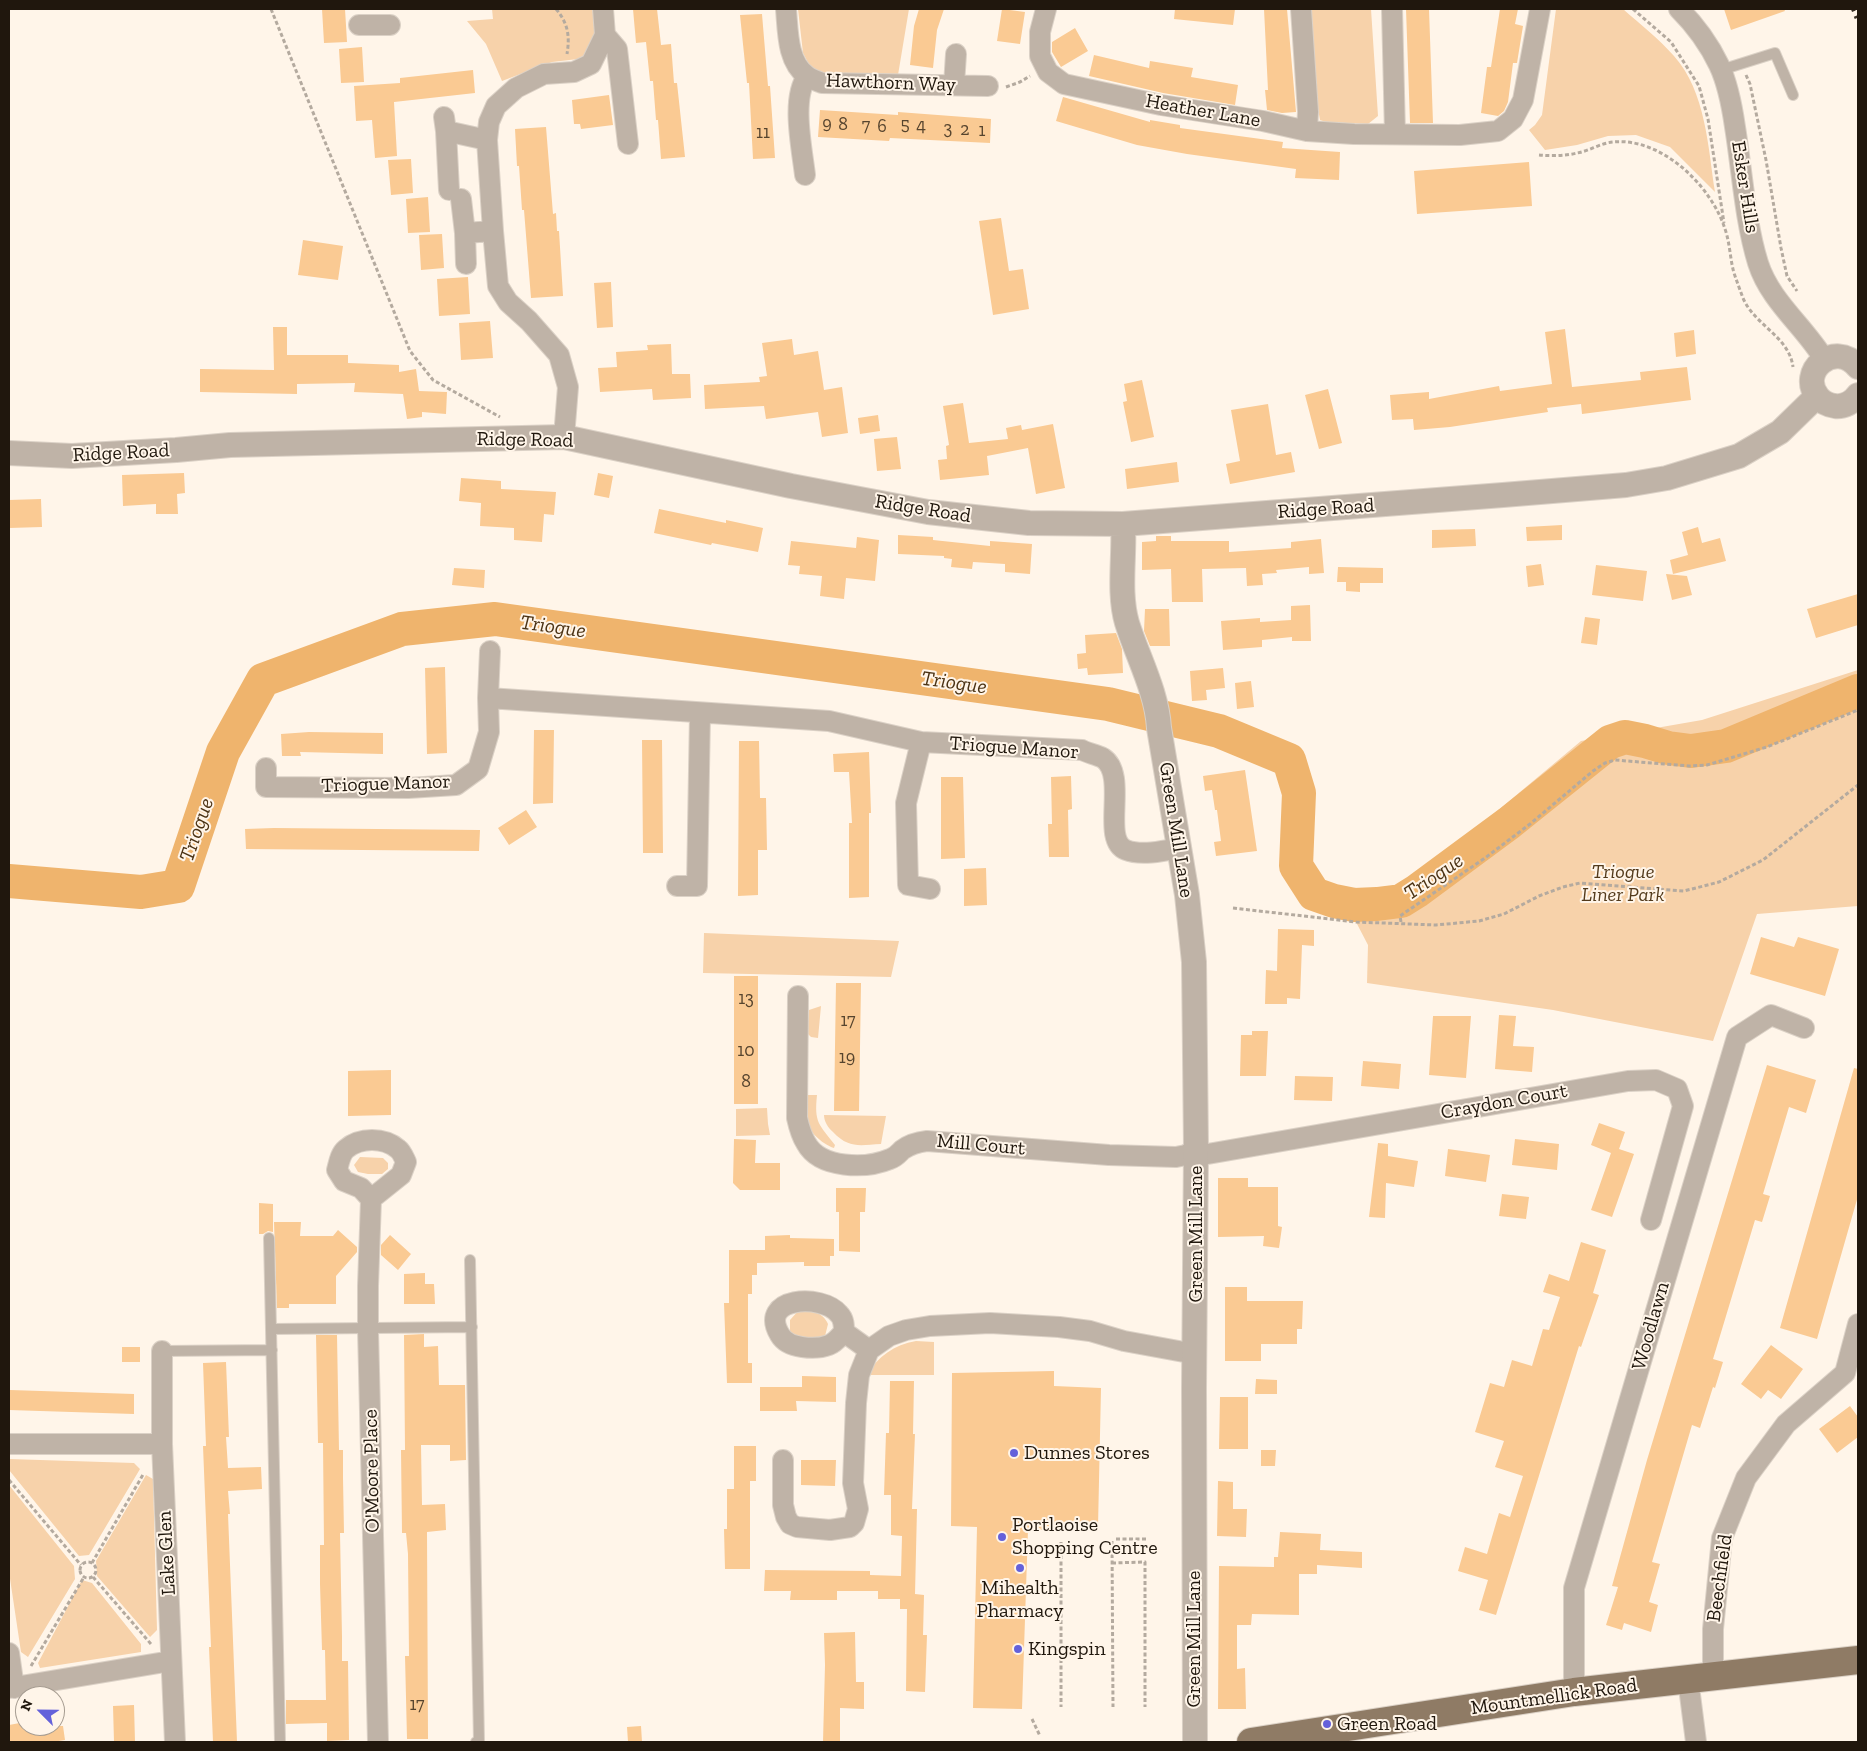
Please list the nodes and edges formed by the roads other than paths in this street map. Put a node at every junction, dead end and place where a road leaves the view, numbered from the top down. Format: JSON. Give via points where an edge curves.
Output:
{"nodes":[{"id":1,"x":603,"y":9,"type":"edge"},
{"id":2,"x":786,"y":9,"type":"edge"},
{"id":3,"x":1046,"y":9,"type":"edge"},
{"id":4,"x":1301,"y":9,"type":"edge"},
{"id":5,"x":1392,"y":9,"type":"edge"},
{"id":6,"x":1540,"y":9,"type":"edge"},
{"id":7,"x":1679,"y":9,"type":"edge"},
{"id":8,"x":605,"y":35,"type":"junction"},
{"id":9,"x":956,"y":54,"type":"dead end"},
{"id":10,"x":1721,"y":70,"type":"junction"},
{"id":11,"x":807,"y":77,"type":"junction"},
{"id":12,"x":954,"y":85,"type":"junction"},
{"id":13,"x":988,"y":86,"type":"road end"},
{"id":14,"x":1792,"y":95,"type":"dead end"},
{"id":15,"x":1307,"y":131,"type":"junction"},
{"id":16,"x":1395,"y":134,"type":"junction"},
{"id":17,"x":487,"y":140,"type":"junction"},
{"id":18,"x":628,"y":144,"type":"dead end"},
{"id":19,"x":805,"y":175,"type":"dead end"},
{"id":20,"x":493,"y":231,"type":"junction"},
{"id":21,"x":465,"y":233,"type":"junction"},
{"id":22,"x":466,"y":264,"type":"dead end"},
{"id":23,"x":1824,"y":359,"type":"junction"},
{"id":24,"x":1858,"y":367,"type":"edge"},
{"id":25,"x":1858,"y":395,"type":"edge"},
{"id":26,"x":1818,"y":396,"type":"junction"},
{"id":27,"x":564,"y":437,"type":"junction"},
{"id":28,"x":9,"y":453,"type":"edge"},
{"id":29,"x":1123,"y":524,"type":"junction"},
{"id":30,"x":490,"y":651,"type":"dead end"},
{"id":31,"x":488,"y":698,"type":"junction"},
{"id":32,"x":700,"y":713,"type":"junction"},
{"id":33,"x":920,"y":742,"type":"junction"},
{"id":34,"x":266,"y":768,"type":"dead end"},
{"id":35,"x":1179,"y":848,"type":"junction"},
{"id":36,"x":677,"y":886,"type":"dead end"},
{"id":37,"x":930,"y":889,"type":"dead end"},
{"id":38,"x":798,"y":996,"type":"dead end"},
{"id":39,"x":1804,"y":1028,"type":"dead end"},
{"id":40,"x":1196,"y":1152,"type":"junction"},
{"id":41,"x":371,"y":1199,"type":"dead end"},
{"id":42,"x":1651,"y":1220,"type":"dead end"},
{"id":43,"x":269,"y":1238,"type":"dead end"},
{"id":44,"x":470,"y":1260,"type":"dead end"},
{"id":45,"x":1858,"y":1324,"type":"edge"},
{"id":46,"x":472,"y":1327,"type":"junction"},
{"id":47,"x":368,"y":1329,"type":"junction"},
{"id":48,"x":272,"y":1330,"type":"junction"},
{"id":49,"x":844,"y":1332,"type":"dead end"},
{"id":50,"x":272,"y":1350,"type":"junction"},
{"id":51,"x":869,"y":1350,"type":"junction"},
{"id":52,"x":162,"y":1351,"type":"joint"},
{"id":53,"x":1195,"y":1354,"type":"junction"},
{"id":54,"x":1851,"y":1375,"type":"edge"},
{"id":55,"x":9,"y":1444,"type":"edge"},
{"id":56,"x":162,"y":1444,"type":"junction"},
{"id":57,"x":783,"y":1460,"type":"dead end"},
{"id":58,"x":9,"y":1654,"type":"edge"},
{"id":59,"x":1858,"y":1660,"type":"edge"},
{"id":60,"x":171,"y":1661,"type":"junction"},
{"id":61,"x":1715,"y":1676,"type":"junction"},
{"id":62,"x":1688,"y":1679,"type":"junction"},
{"id":63,"x":11,"y":1688,"type":"edge"},
{"id":64,"x":1574,"y":1692,"type":"junction"},
{"id":65,"x":175,"y":1742,"type":"edge"},
{"id":66,"x":280,"y":1742,"type":"edge"},
{"id":67,"x":378,"y":1742,"type":"edge"},
{"id":68,"x":476,"y":1742,"type":"edge"},
{"id":69,"x":1195,"y":1742,"type":"edge"},
{"id":70,"x":1252,"y":1742,"type":"edge"},
{"id":71,"x":1696,"y":1742,"type":"edge"}],
"edges":[{"from":1,"to":8,"type":"street"},
{"from":2,"to":11,"type":"street","name":"Hawthorn Way","via":[[791,49],[797,66]]},
{"from":3,"to":15,"type":"street","name":"Heather Lane","via":[[1040,32],[1040,56],[1048,72],[1064,84]]},
{"from":4,"to":15,"type":"street"},
{"from":5,"to":16,"type":"street"},
{"from":6,"to":16,"type":"street","name":"Heather Lane","via":[[1523,100],[1513,119],[1498,131],[1460,135]]},
{"from":7,"to":10,"type":"street","name":"Esker Hills","via":[[1706,43]]},
{"from":8,"to":17,"type":"street","via":[[591,64],[574,72],[544,74],[516,88],[496,106],[489,122]]},
{"from":8,"to":18,"type":"street","via":[[618,49]]},
{"from":9,"to":12,"type":"street"},
{"from":10,"to":14,"type":"lane","via":[[1775,53]]},
{"from":10,"to":23,"type":"street","name":"Esker Hills","via":[[1731,100],[1750,226],[1764,279]]},
{"from":11,"to":12,"type":"street","name":"Hawthorn Way","via":[[822,83]]},
{"from":11,"to":19,"type":"street","via":[[802,85],[799,115]]},
{"from":12,"to":13,"type":"street","name":"Hawthorn Way"},
{"from":15,"to":16,"type":"street","name":"Heather Lane"},
{"from":17,"to":20,"type":"street"},
{"from":17,"to":21,"type":"street","via":[[445,124],[455,194]]},
{"from":20,"to":21,"type":"street"},
{"from":20,"to":27,"type":"street","via":[[498,286],[508,302],[560,354],[568,387]]},
{"from":21,"to":22,"type":"street"},
{"from":23,"to":24,"type":"street","via":[[1845,357]]},
{"from":23,"to":26,"type":"street","via":[[1812,377]]},
{"from":25,"to":26,"type":"street","via":[[1844,406],[1828,404]]},
{"from":26,"to":29,"type":"street","name":"Ridge Road","via":[[1780,432],[1739,456],[1667,478],[1579,489]]},
{"from":27,"to":28,"type":"street","name":"Ridge Road","via":[[239,444],[72,456]]},
{"from":27,"to":29,"type":"street","name":"Ridge Road","via":[[928,512],[1029,523]]},
{"from":29,"to":35,"type":"street","name":"Green Mill Lane","via":[[1124,610],[1158,711]]},
{"from":30,"to":31,"type":"street","name":"Triogue Manor"},
{"from":31,"to":32,"type":"street","name":"Triogue Manor"},
{"from":31,"to":34,"type":"street","name":"Triogue Manor","via":[[489,732],[478,769],[456,785],[266,787]]},
{"from":32,"to":33,"type":"street","name":"Triogue Manor","via":[[829,721]]},
{"from":32,"to":36,"type":"street","via":[[696,886]]},
{"from":33,"to":35,"type":"street","name":"Triogue Manor","via":[[1082,750],[1104,759],[1114,774],[1116,839],[1124,850]]},
{"from":33,"to":37,"type":"street","name":"Triogue Manor","via":[[906,803],[908,884]]},
{"from":35,"to":40,"type":"street","name":"Green Mill Lane","via":[[1194,962]]},
{"from":38,"to":40,"type":"street","name":"Mill Court","via":[[798,1118],[806,1145],[831,1162],[881,1163],[910,1145],[927,1141],[1109,1156],[1176,1157]]},
{"from":39,"to":64,"type":"street","name":"Woodlawn","via":[[1772,1016],[1737,1037],[1574,1588]]},
{"from":40,"to":42,"type":"street","name":"Craydon Court","via":[[1628,1081],[1656,1080],[1677,1089],[1683,1106]]},
{"from":40,"to":53,"type":"street","name":"Green Mill Lane"},
{"from":41,"to":47,"type":"street","name":"O'Moore Place"},
{"from":43,"to":48,"type":"lane"},
{"from":44,"to":46,"type":"lane"},
{"from":45,"to":54,"type":"street","name":"Beechfield"},
{"from":46,"to":47,"type":"lane"},
{"from":46,"to":68,"type":"lane","via":[[479,1742]]},
{"from":47,"to":48,"type":"lane"},
{"from":47,"to":67,"type":"street","name":"O'Moore Place"},
{"from":48,"to":50,"type":"lane"},
{"from":49,"to":51,"type":"street"},
{"from":50,"to":52,"type":"lane"},
{"from":50,"to":66,"type":"lane"},
{"from":51,"to":53,"type":"street","via":[[889,1336],[906,1330],[990,1323],[1090,1331]]},
{"from":51,"to":57,"type":"street","via":[[857,1384],[853,1483],[858,1509],[850,1527],[830,1530],[790,1524],[783,1505]]},
{"from":52,"to":56,"type":"street","name":"Lake Glen"},
{"from":53,"to":69,"type":"street","name":"Green Mill Lane"},
{"from":54,"to":61,"type":"street","name":"Beechfield","via":[[1786,1424],[1746,1478],[1722,1538],[1713,1629]]},
{"from":55,"to":56,"type":"street"},
{"from":56,"to":60,"type":"street","name":"Lake Glen"},
{"from":58,"to":63,"type":"street"},
{"from":59,"to":61,"type":"main road","name":"Mountmellick Road"},
{"from":60,"to":63,"type":"street"},
{"from":60,"to":65,"type":"street","name":"Lake Glen"},
{"from":61,"to":62,"type":"main road","name":"Mountmellick Road"},
{"from":62,"to":64,"type":"main road","name":"Mountmellick Road"},
{"from":62,"to":71,"type":"street"},
{"from":64,"to":70,"type":"main road","name":"Mountmellick Road"}]}
